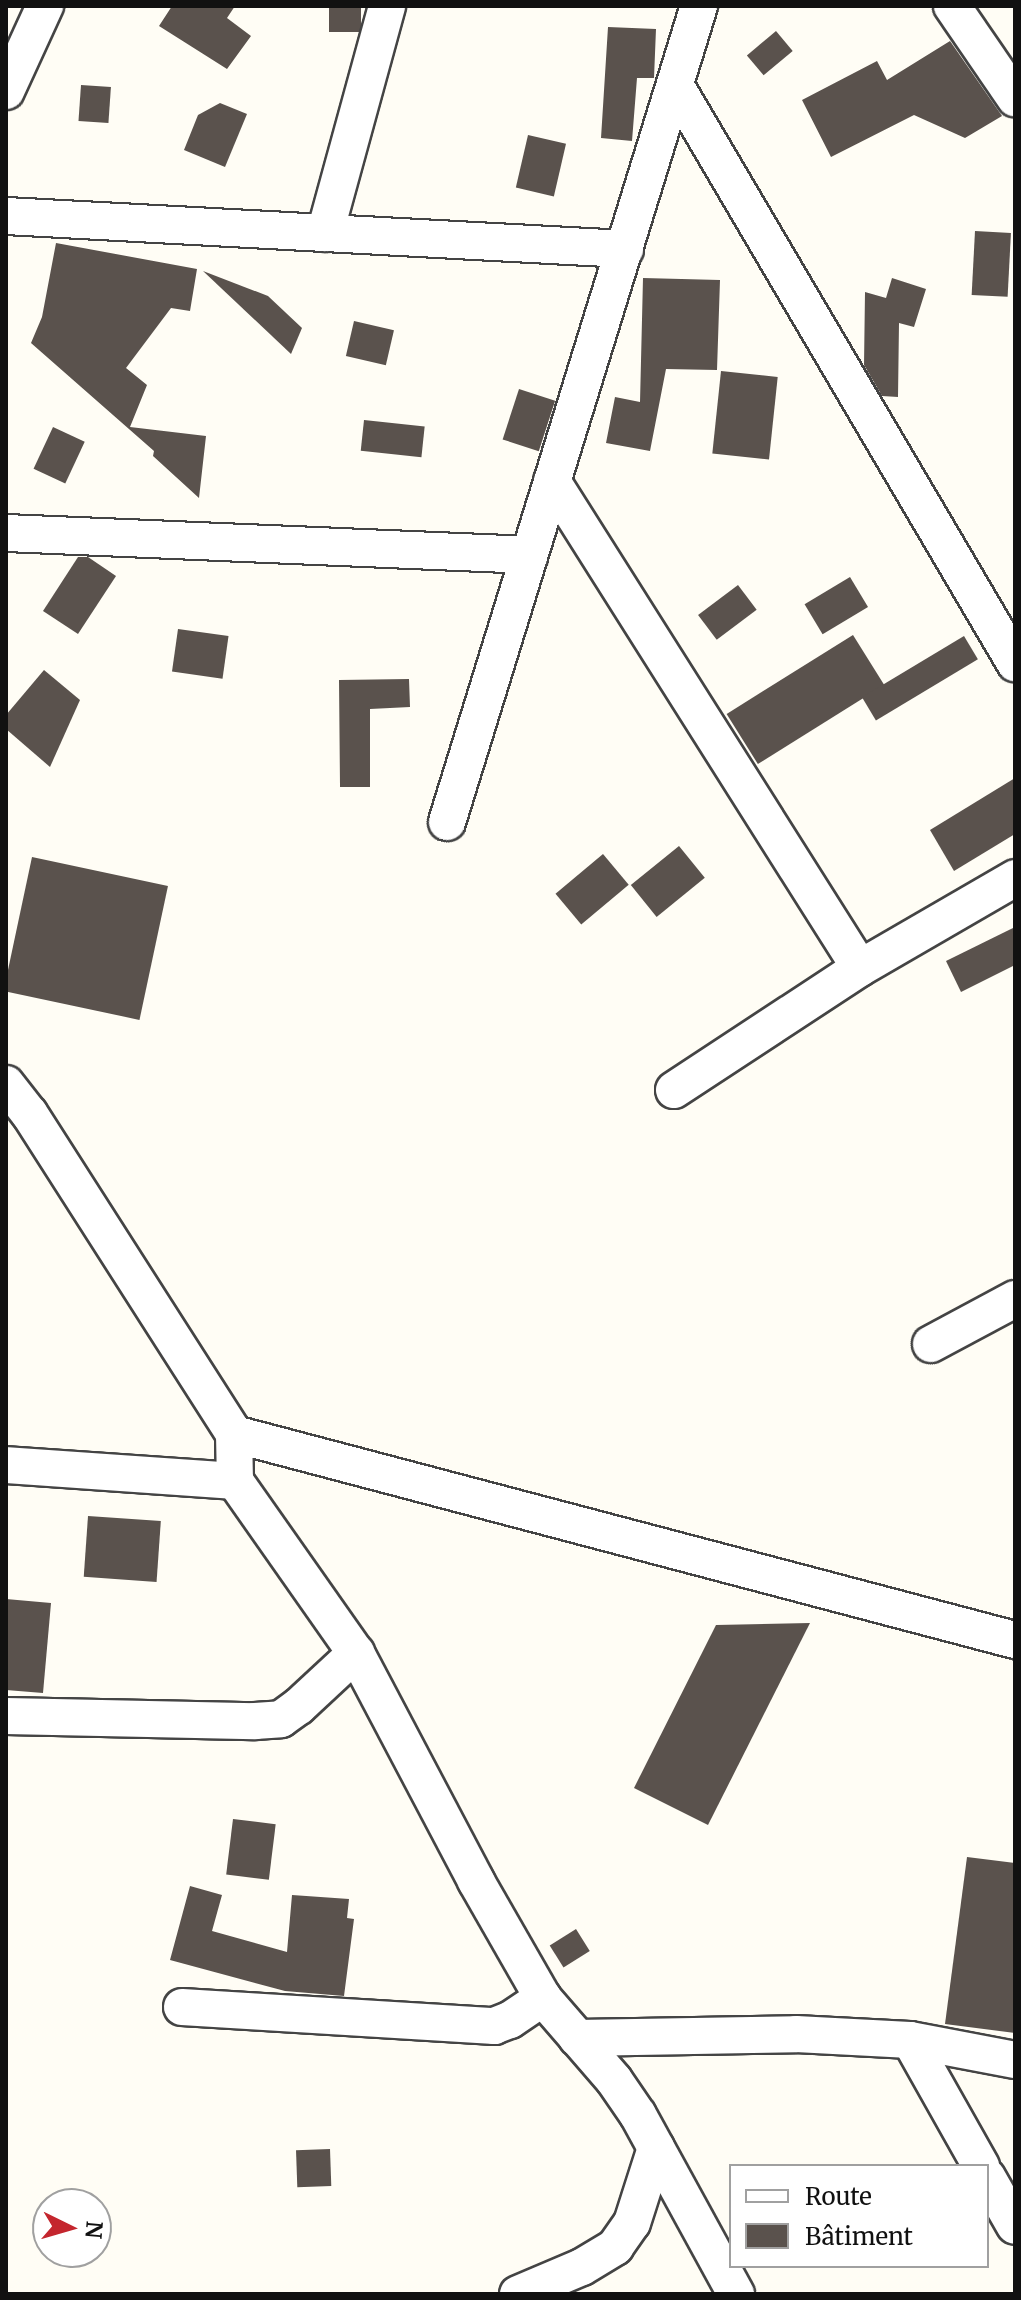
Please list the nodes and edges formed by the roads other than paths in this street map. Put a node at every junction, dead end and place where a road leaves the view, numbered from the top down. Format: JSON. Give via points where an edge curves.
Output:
{"nodes":[{"id":1,"x":45,"y":6,"type":"edge"},
{"id":2,"x":387,"y":6,"type":"edge"},
{"id":3,"x":699,"y":6,"type":"edge"},
{"id":4,"x":952,"y":6,"type":"edge"},
{"id":5,"x":675,"y":85,"type":"junction"},
{"id":6,"x":6,"y":91,"type":"edge"},
{"id":7,"x":1015,"y":98,"type":"edge"},
{"id":8,"x":6,"y":216,"type":"edge"},
{"id":9,"x":325,"y":233,"type":"junction"},
{"id":10,"x":625,"y":249,"type":"junction"},
{"id":11,"x":552,"y":481,"type":"junction"},
{"id":12,"x":6,"y":533,"type":"edge"},
{"id":13,"x":530,"y":555,"type":"junction"},
{"id":14,"x":1015,"y":663,"type":"edge"},
{"id":15,"x":447,"y":822,"type":"dead end"},
{"id":16,"x":1015,"y":878,"type":"edge"},
{"id":17,"x":860,"y":968,"type":"junction"},
{"id":18,"x":6,"y":1084,"type":"edge"},
{"id":19,"x":674,"y":1090,"type":"dead end"},
{"id":20,"x":1015,"y":1299,"type":"edge"},
{"id":21,"x":931,"y":1344,"type":"dead end"},
{"id":22,"x":234,"y":1434,"type":"junction"},
{"id":23,"x":6,"y":1465,"type":"edge"},
{"id":24,"x":235,"y":1481,"type":"junction"},
{"id":25,"x":1015,"y":1640,"type":"edge"},
{"id":26,"x":356,"y":1653,"type":"junction"},
{"id":27,"x":6,"y":1716,"type":"edge"},
{"id":28,"x":543,"y":1998,"type":"junction"},
{"id":29,"x":182,"y":2007,"type":"dead end"},
{"id":30,"x":577,"y":2038,"type":"junction"},
{"id":31,"x":910,"y":2040,"type":"junction"},
{"id":32,"x":1015,"y":2060,"type":"edge"},
{"id":33,"x":656,"y":2148,"type":"junction"},
{"id":34,"x":980,"y":2164,"type":"edge"},
{"id":35,"x":989,"y":2180,"type":"edge"},
{"id":36,"x":1015,"y":2226,"type":"edge"},
{"id":37,"x":518,"y":2294,"type":"edge"},
{"id":38,"x":736,"y":2294,"type":"edge"}],
"edges":[{"from":1,"to":6,"type":"street"},
{"from":2,"to":9,"type":"street"},
{"from":3,"to":5,"type":"street"},
{"from":4,"to":7,"type":"street"},
{"from":5,"to":10,"type":"street"},
{"from":5,"to":14,"type":"street"},
{"from":8,"to":9,"type":"street"},
{"from":9,"to":10,"type":"street"},
{"from":10,"to":11,"type":"street"},
{"from":11,"to":13,"type":"street"},
{"from":11,"to":17,"type":"street"},
{"from":12,"to":13,"type":"street"},
{"from":13,"to":15,"type":"street"},
{"from":16,"to":17,"type":"street"},
{"from":17,"to":19,"type":"street"},
{"from":18,"to":22,"type":"street"},
{"from":20,"to":21,"type":"street"},
{"from":22,"to":24,"type":"street"},
{"from":22,"to":25,"type":"street"},
{"from":23,"to":24,"type":"street"},
{"from":24,"to":26,"type":"street"},
{"from":26,"to":27,"type":"street","via":[[281,1719]]},
{"from":26,"to":28,"type":"street"},
{"from":28,"to":29,"type":"street","via":[[494,2026]]},
{"from":28,"to":30,"type":"street"},
{"from":30,"to":31,"type":"street","via":[[796,2034]]},
{"from":30,"to":33,"type":"street","via":[[614,2080]]},
{"from":31,"to":32,"type":"street"},
{"from":31,"to":34,"type":"street"},
{"from":33,"to":37,"type":"street","via":[[632,2223],[615,2247]]},
{"from":33,"to":38,"type":"street"},
{"from":35,"to":36,"type":"street"}]}
